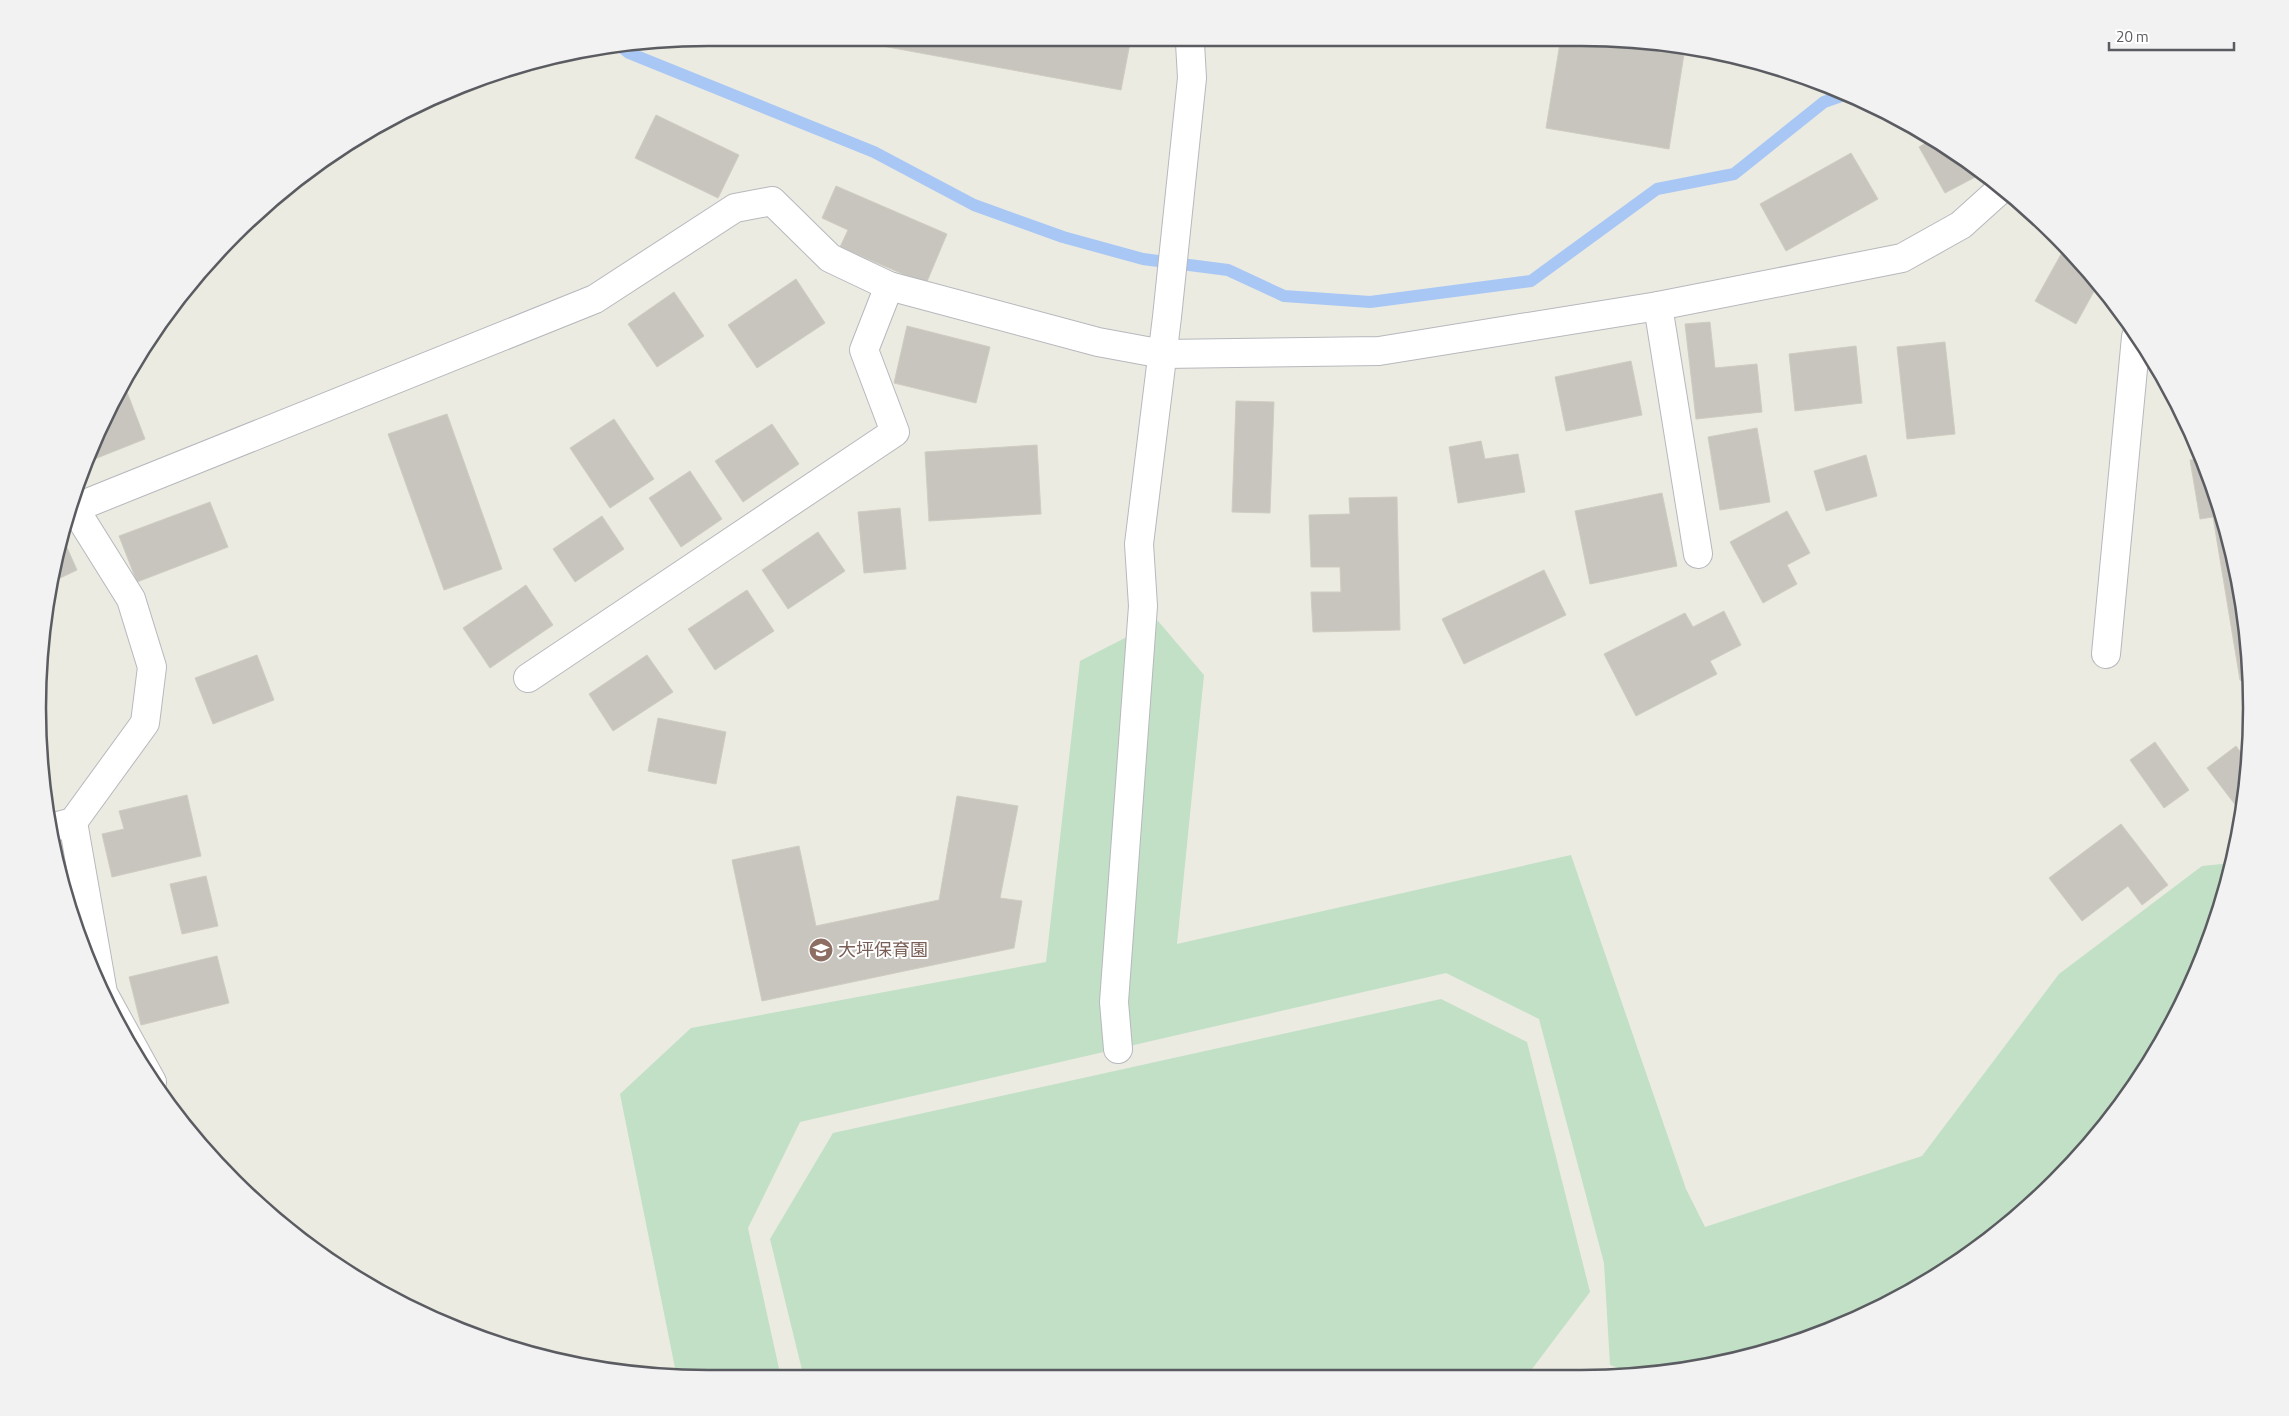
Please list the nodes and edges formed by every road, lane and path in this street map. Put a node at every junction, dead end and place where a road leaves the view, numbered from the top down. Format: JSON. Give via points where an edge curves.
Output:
{"nodes":[{"id":1,"x":1190,"y":46,"type":"edge"},
{"id":2,"x":1996,"y":193,"type":"edge"},
{"id":3,"x":889,"y":286,"type":"junction"},
{"id":4,"x":1658,"y":306,"type":"junction"},
{"id":5,"x":2135,"y":347,"type":"edge"},
{"id":6,"x":1163,"y":354,"type":"junction"},
{"id":7,"x":79,"y":503,"type":"edge"},
{"id":8,"x":77,"y":511,"type":"edge"},
{"id":9,"x":1698,"y":554,"type":"dead end"},
{"id":10,"x":2106,"y":654,"type":"dead end"},
{"id":11,"x":528,"y":678,"type":"dead end"},
{"id":12,"x":62,"y":825,"type":"edge"},
{"id":13,"x":92,"y":948,"type":"edge"},
{"id":14,"x":1118,"y":1049,"type":"dead end"}],
"edges":[{"from":1,"to":6,"type":"street","via":[[1192,78]]},
{"from":2,"to":4,"type":"street","via":[[1961,225],[1902,258]]},
{"from":3,"to":6,"type":"street","via":[[1098,342]]},
{"from":3,"to":7,"type":"street","via":[[830,258],[772,201],[735,208],[595,298]]},
{"from":3,"to":11,"type":"street","via":[[864,350],[895,432]]},
{"from":4,"to":6,"type":"street","via":[[1379,351]]},
{"from":4,"to":9,"type":"street"},
{"from":5,"to":10,"type":"street"},
{"from":6,"to":14,"type":"street","via":[[1139,544],[1143,606],[1114,1002]]},
{"from":8,"to":12,"type":"street","via":[[131,599],[152,667],[145,723]]},
{"from":12,"to":13,"type":"street"}]}
